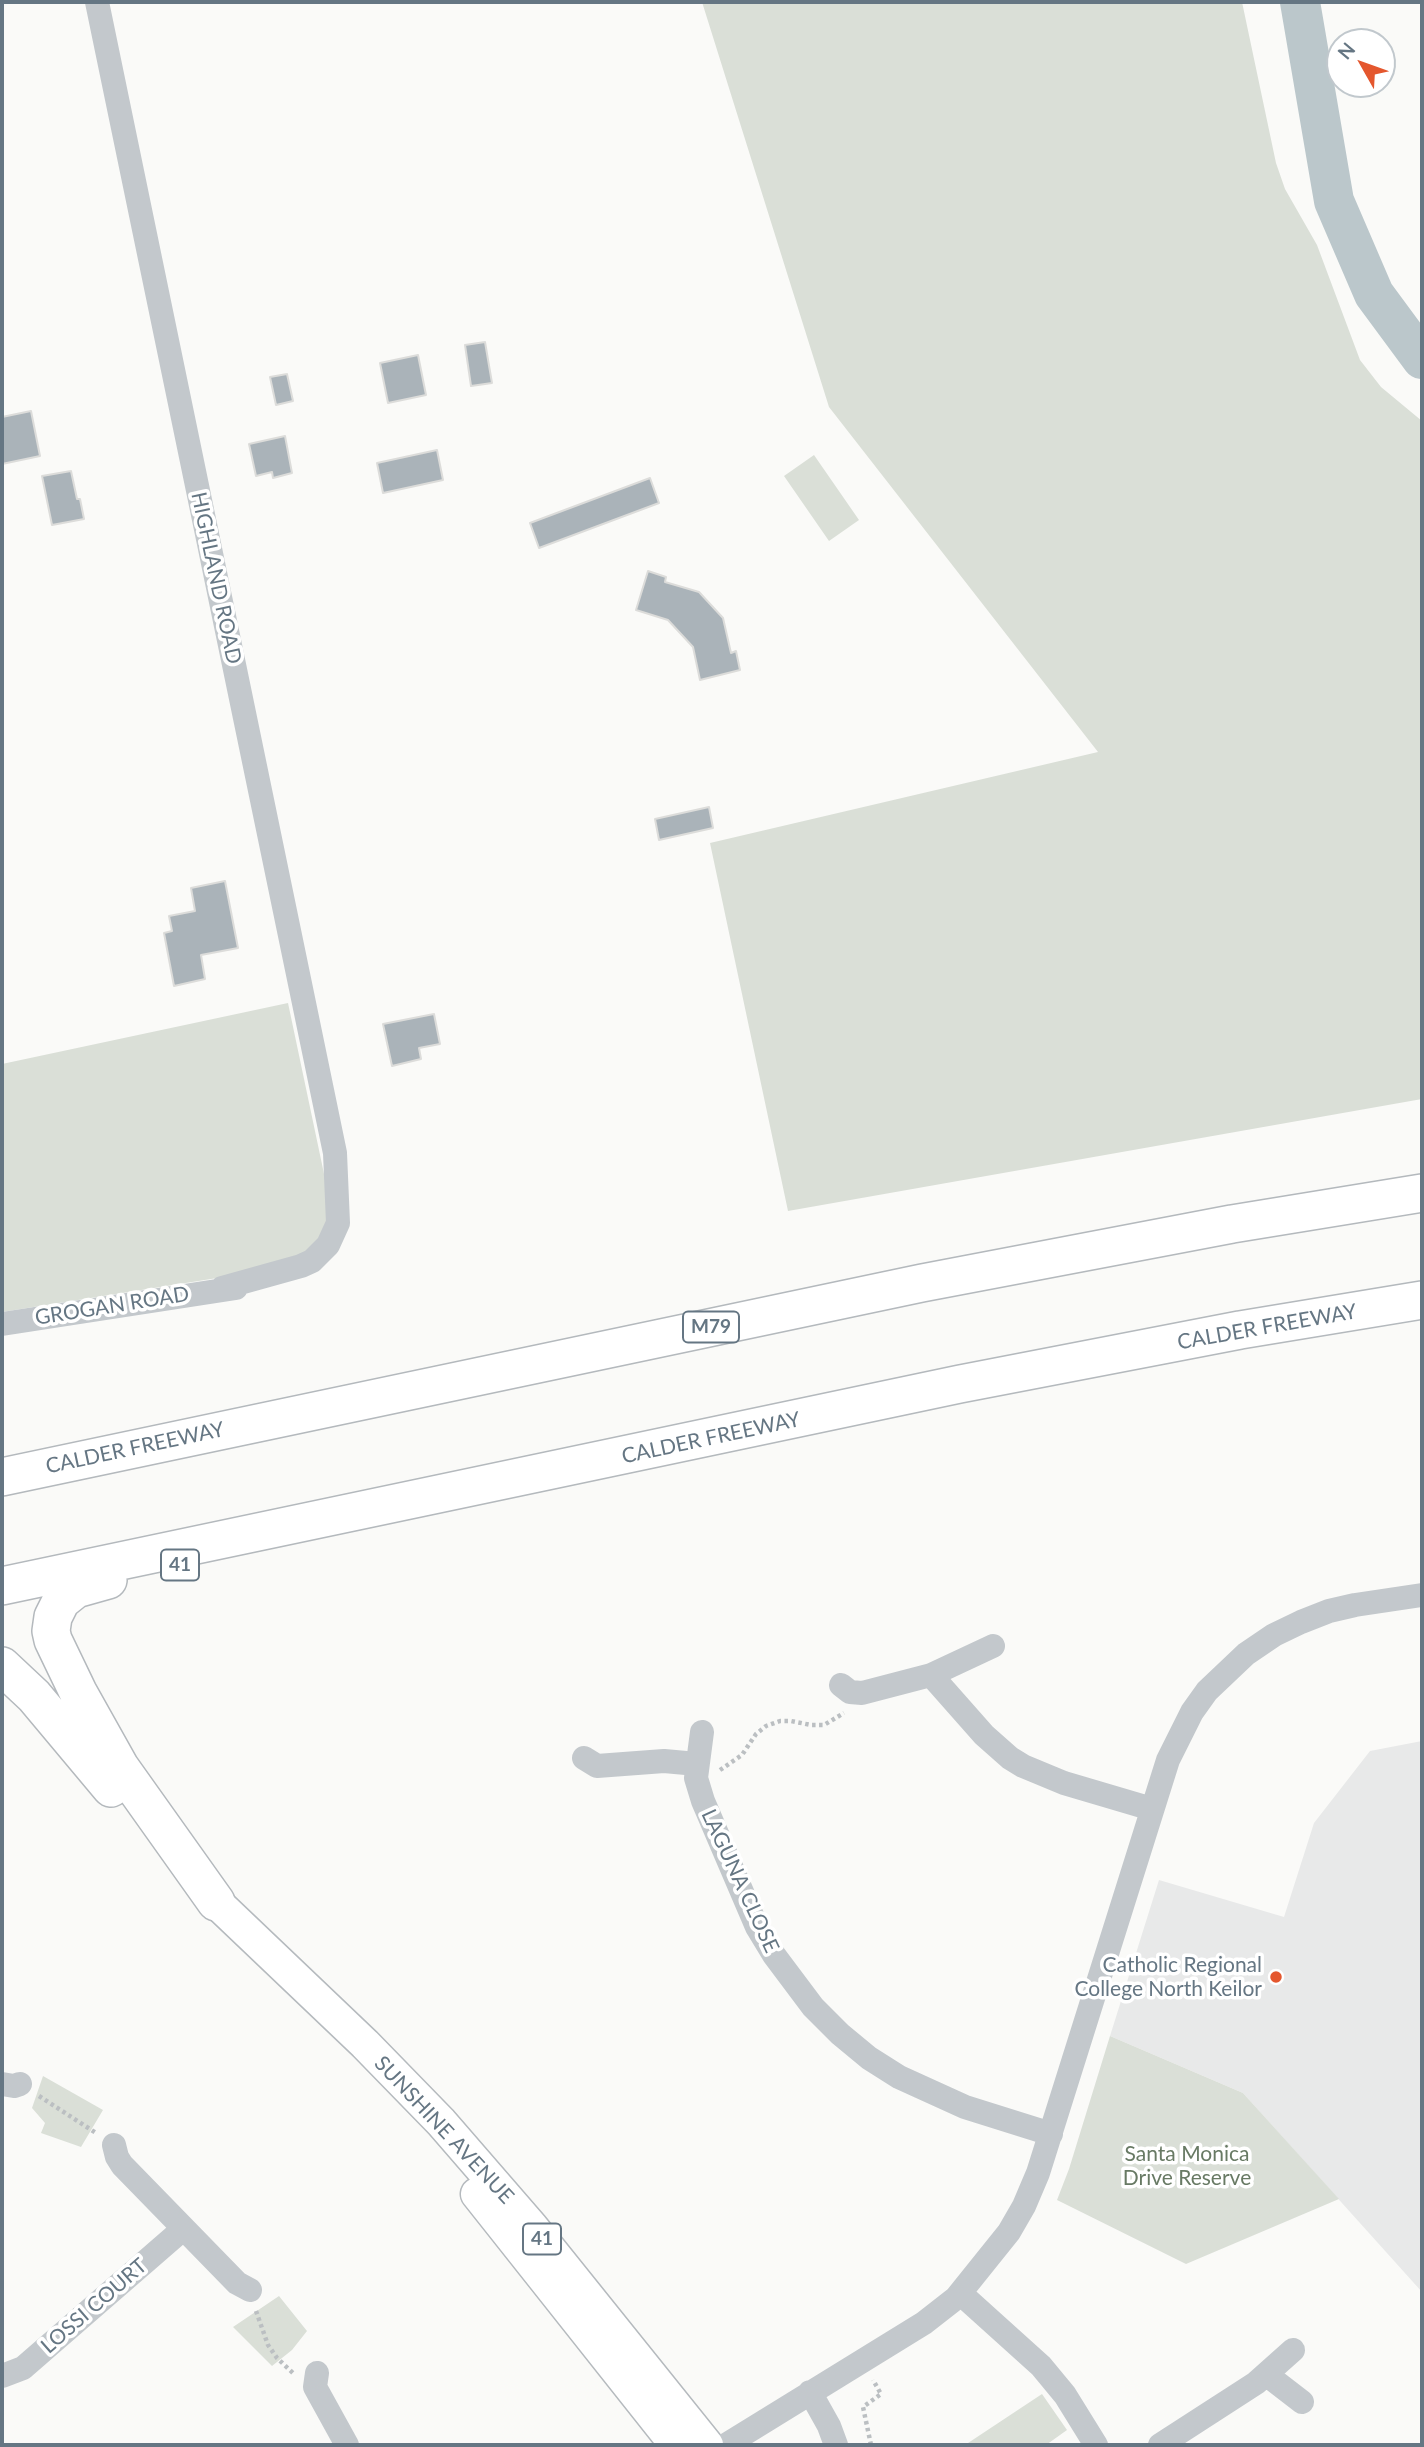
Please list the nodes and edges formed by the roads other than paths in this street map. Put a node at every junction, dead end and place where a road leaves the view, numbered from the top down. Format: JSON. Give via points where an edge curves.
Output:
{"nodes":[{"id":1,"x":97,"y":2,"type":"edge"},
{"id":2,"x":1422,"y":1193,"type":"edge"},
{"id":3,"x":333,"y":1248,"type":"joint"},
{"id":4,"x":1422,"y":1300,"type":"edge"},
{"id":5,"x":2,"y":1324,"type":"edge"},
{"id":6,"x":643,"y":1452,"type":"junction"},
{"id":7,"x":2,"y":1477,"type":"edge"},
{"id":8,"x":2,"y":1586,"type":"edge"},
{"id":9,"x":1422,"y":1595,"type":"edge"},
{"id":10,"x":993,"y":1646,"type":"dead end"},
{"id":11,"x":2,"y":1666,"type":"edge"},
{"id":12,"x":931,"y":1675,"type":"junction"},
{"id":13,"x":845,"y":1688,"type":"road end"},
{"id":14,"x":702,"y":1732,"type":"dead end"},
{"id":15,"x":584,"y":1758,"type":"dead end"},
{"id":16,"x":697,"y":1764,"type":"junction"},
{"id":17,"x":1152,"y":1809,"type":"junction"},
{"id":18,"x":216,"y":1902,"type":"junction"},
{"id":19,"x":365,"y":2044,"type":"junction"},
{"id":20,"x":1051,"y":2134,"type":"junction"},
{"id":21,"x":114,"y":2145,"type":"road end"},
{"id":22,"x":183,"y":2229,"type":"junction"},
{"id":23,"x":250,"y":2290,"type":"road end"},
{"id":24,"x":960,"y":2293,"type":"junction"},
{"id":25,"x":1293,"y":2350,"type":"dead end"},
{"id":26,"x":1267,"y":2375,"type":"junction"},
{"id":27,"x":2,"y":2376,"type":"edge"},
{"id":28,"x":316,"y":2380,"type":"road end"},
{"id":29,"x":810,"y":2392,"type":"junction"},
{"id":30,"x":1302,"y":2402,"type":"dead end"},
{"id":31,"x":347,"y":2445,"type":"edge"},
{"id":32,"x":677,"y":2445,"type":"edge"},
{"id":33,"x":707,"y":2445,"type":"edge"},
{"id":34,"x":726,"y":2445,"type":"edge"},
{"id":35,"x":836,"y":2445,"type":"edge"},
{"id":36,"x":1096,"y":2445,"type":"edge"},
{"id":37,"x":1160,"y":2445,"type":"edge"}],
"edges":[{"from":1,"to":3,"type":"street","name":"HIGHLAND ROAD","via":[[335,1153],[345,1175],[351,1216],[347,1235]]},
{"from":2,"to":7,"type":"highway","name":"CALDER FREEWAY","number":"M79","via":[[935,1280]]},
{"from":3,"to":5,"type":"street","name":"GROGAN ROAD","via":[[319,1269],[296,1281],[222,1288]]},
{"from":4,"to":6,"type":"highway","name":"CALDER FREEWAY","via":[[960,1384]]},
{"from":6,"to":8,"type":"highway","name":"CALDER FREEWAY"},
{"from":6,"to":18,"type":"highway","number":"41","via":[[569,1483],[86,1585],[61,1601],[52,1617],[51,1632],[78,1692],[120,1767]]},
{"from":9,"to":17,"type":"street","via":[[1329,1611],[1274,1635],[1246,1654],[1192,1712],[1168,1760]]},
{"from":10,"to":12,"type":"street"},
{"from":11,"to":18,"type":"highway","number":"41","via":[[34,1696]]},
{"from":12,"to":13,"type":"street","via":[[862,1693]]},
{"from":12,"to":17,"type":"street","via":[[984,1735],[1017,1762],[1064,1783]]},
{"from":14,"to":16,"type":"street","name":"LAGUNA CLOSE"},
{"from":15,"to":16,"type":"street","via":[[597,1766],[664,1761]]},
{"from":16,"to":20,"type":"street","name":"LAGUNA CLOSE","via":[[702,1801],[757,1927],[813,2007],[859,2050],[899,2077],[965,2107]]},
{"from":17,"to":20,"type":"street"},
{"from":18,"to":19,"type":"main road","name":"SUNSHINE AVENUE","number":"41"},
{"from":19,"to":32,"type":"main road","name":"SUNSHINE AVENUE","number":"41","via":[[428,2133]]},
{"from":19,"to":33,"type":"main road","name":"SUNSHINE AVENUE","number":"41","via":[[441,2122],[532,2227]]},
{"from":20,"to":24,"type":"street","via":[[1024,2206],[991,2257]]},
{"from":21,"to":22,"type":"street","via":[[122,2165]]},
{"from":22,"to":23,"type":"street","via":[[237,2283]]},
{"from":22,"to":27,"type":"street","name":"LOSSI COURT","via":[[23,2368]]},
{"from":24,"to":29,"type":"street","via":[[924,2323]]},
{"from":24,"to":36,"type":"street","via":[[1041,2366]]},
{"from":25,"to":26,"type":"street"},
{"from":26,"to":30,"type":"street"},
{"from":26,"to":37,"type":"street"},
{"from":28,"to":31,"type":"street"},
{"from":29,"to":34,"type":"street"},
{"from":29,"to":35,"type":"street"}]}
